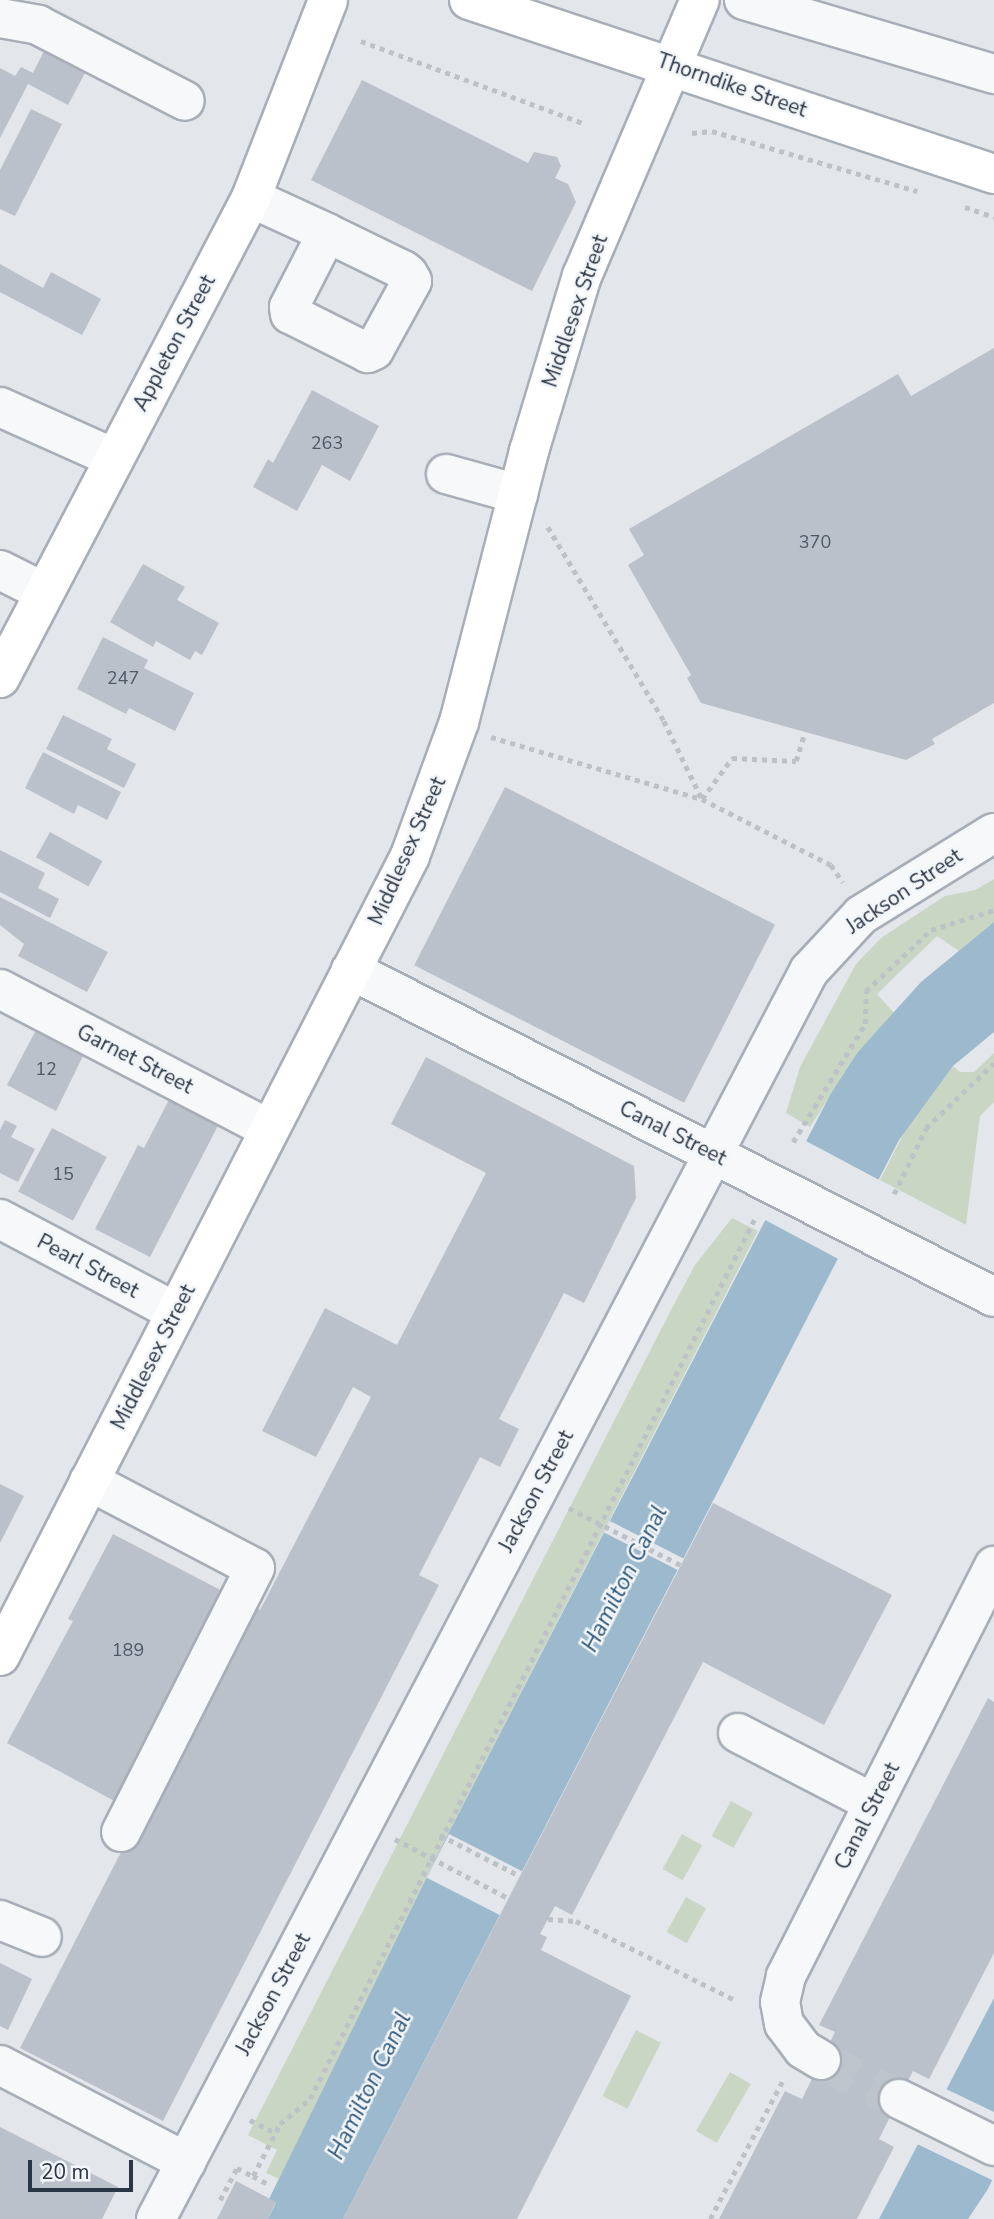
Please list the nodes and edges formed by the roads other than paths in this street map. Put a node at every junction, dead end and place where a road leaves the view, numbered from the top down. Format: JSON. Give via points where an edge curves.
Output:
{"nodes":[{"id":1,"x":328,"y":0,"type":"edge"},
{"id":2,"x":469,"y":0,"type":"edge"},
{"id":3,"x":700,"y":0,"type":"edge"},
{"id":4,"x":744,"y":0,"type":"edge"},
{"id":5,"x":0,"y":18,"type":"edge"},
{"id":6,"x":672,"y":65,"type":"junction"},
{"id":7,"x":994,"y":74,"type":"edge"},
{"id":8,"x":185,"y":102,"type":"dead end"},
{"id":9,"x":994,"y":174,"type":"edge"},
{"id":10,"x":251,"y":198,"type":"junction"},
{"id":11,"x":327,"y":233,"type":"dead end"},
{"id":12,"x":5,"y":408,"type":"edge"},
{"id":13,"x":114,"y":458,"type":"junction"},
{"id":14,"x":446,"y":474,"type":"dead end"},
{"id":15,"x":518,"y":494,"type":"junction"},
{"id":16,"x":0,"y":570,"type":"edge"},
{"id":17,"x":44,"y":592,"type":"junction"},
{"id":18,"x":0,"y":678,"type":"edge"},
{"id":19,"x":994,"y":833,"type":"edge"},
{"id":20,"x":351,"y":970,"type":"junction"},
{"id":21,"x":0,"y":989,"type":"edge"},
{"id":22,"x":269,"y":1129,"type":"junction"},
{"id":23,"x":712,"y":1153,"type":"junction"},
{"id":24,"x":0,"y":1219,"type":"edge"},
{"id":25,"x":994,"y":1297,"type":"edge"},
{"id":26,"x":176,"y":1312,"type":"junction"},
{"id":27,"x":89,"y":1481,"type":"junction"},
{"id":28,"x":994,"y":1566,"type":"edge"},
{"id":29,"x":0,"y":1656,"type":"edge"},
{"id":30,"x":738,"y":1733,"type":"dead end"},
{"id":31,"x":873,"y":1803,"type":"junction"},
{"id":32,"x":121,"y":1832,"type":"dead end"},
{"id":33,"x":0,"y":1920,"type":"edge"},
{"id":34,"x":42,"y":1937,"type":"dead end"},
{"id":35,"x":0,"y":2065,"type":"edge"},
{"id":36,"x":804,"y":2067,"type":"tunnel mouth"},
{"id":37,"x":907,"y":2103,"type":"tunnel mouth"},
{"id":38,"x":994,"y":2146,"type":"edge"},
{"id":39,"x":186,"y":2162,"type":"junction"},
{"id":40,"x":156,"y":2219,"type":"edge"}],
"edges":[{"from":1,"to":10,"type":"main road","name":"Appleton Street"},
{"from":2,"to":6,"type":"main road","name":"Thorndike Street"},
{"from":3,"to":6,"type":"main road","name":"Middlesex Street"},
{"from":4,"to":7,"type":"street"},
{"from":5,"to":8,"type":"street","via":[[38,25]]},
{"from":6,"to":9,"type":"main road","name":"Thorndike Street"},
{"from":6,"to":15,"type":"main road","name":"Middlesex Street","via":[[582,276]]},
{"from":10,"to":11,"type":"street"},
{"from":10,"to":13,"type":"main road","name":"Appleton Street"},
{"from":12,"to":13,"type":"street"},
{"from":13,"to":17,"type":"main road","name":"Appleton Street"},
{"from":14,"to":15,"type":"street"},
{"from":15,"to":20,"type":"main road","name":"Middlesex Street","via":[[441,777],[410,856]]},
{"from":16,"to":17,"type":"street"},
{"from":17,"to":18,"type":"main road","name":"Appleton Street"},
{"from":19,"to":23,"type":"street","name":"Jackson Street","via":[[877,904],[820,954]]},
{"from":20,"to":22,"type":"main road","name":"Middlesex Street"},
{"from":20,"to":23,"type":"street","name":"Canal Street"},
{"from":21,"to":22,"type":"street","name":"Garnet Street"},
{"from":22,"to":26,"type":"main road","name":"Middlesex Street"},
{"from":23,"to":25,"type":"street","name":"Canal Street","via":[[770,1198],[857,1227]]},
{"from":23,"to":39,"type":"street","name":"Jackson Street"},
{"from":24,"to":26,"type":"street","name":"Pearl Street"},
{"from":26,"to":27,"type":"main road","name":"Middlesex Street"},
{"from":27,"to":29,"type":"main road","name":"Middlesex Street"},
{"from":27,"to":32,"type":"street","via":[[255,1567]]},
{"from":28,"to":31,"type":"street","name":"Canal Street"},
{"from":30,"to":31,"type":"street"},
{"from":31,"to":36,"type":"street","name":"Canal Street","via":[[781,1994],[780,2010],[803,2049]]},
{"from":33,"to":34,"type":"street"},
{"from":35,"to":39,"type":"street"},
{"from":37,"to":38,"type":"street"},
{"from":39,"to":40,"type":"street","name":"Jackson Street"}]}
